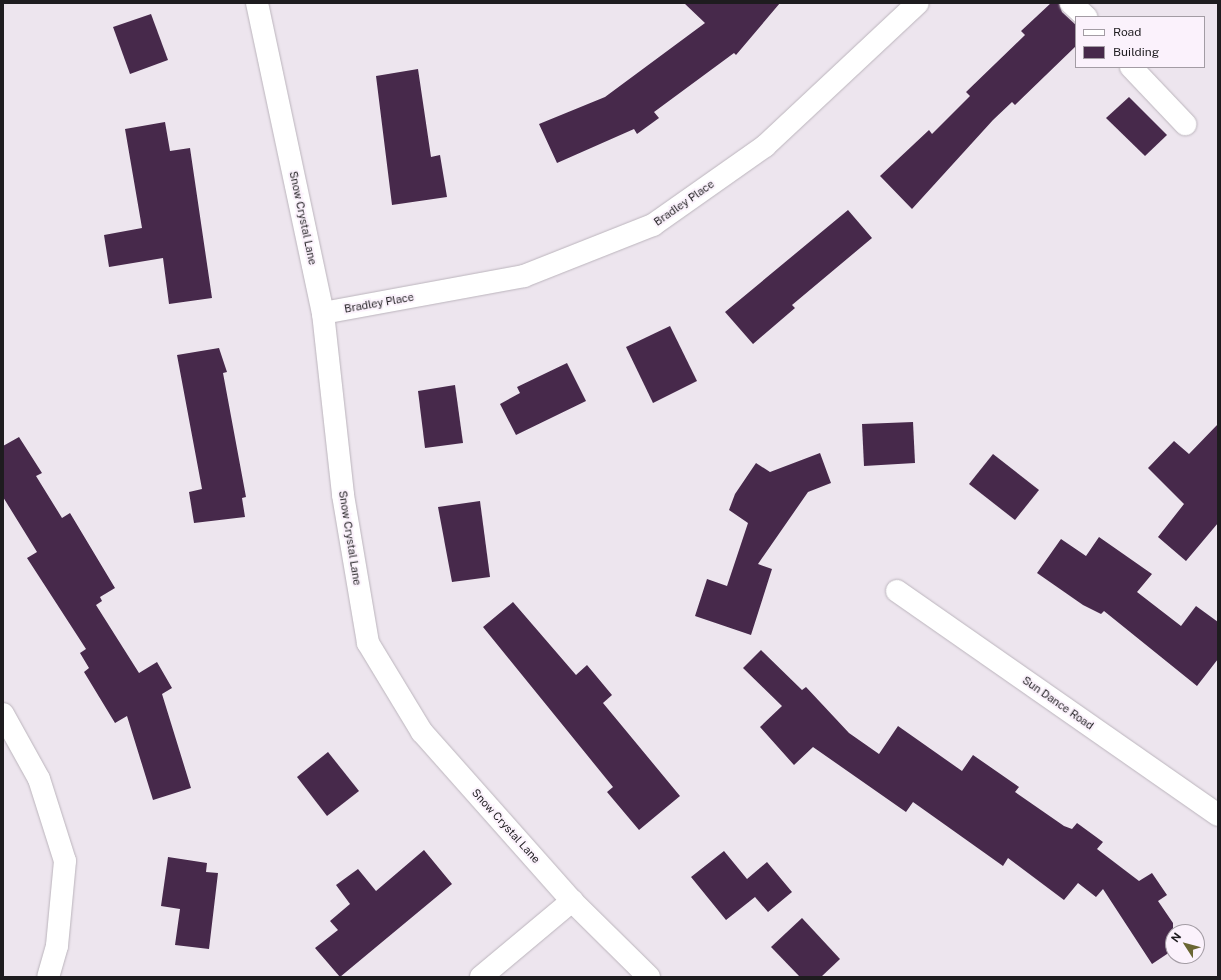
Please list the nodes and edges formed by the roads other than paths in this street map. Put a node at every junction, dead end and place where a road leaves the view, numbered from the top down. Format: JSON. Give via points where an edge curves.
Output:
{"nodes":[{"id":1,"x":256,"y":3,"type":"edge"},
{"id":2,"x":918,"y":3,"type":"edge"},
{"id":3,"x":1071,"y":3,"type":"edge"},
{"id":4,"x":1085,"y":16,"type":"edge"},
{"id":5,"x":1132,"y":68,"type":"edge"},
{"id":6,"x":1184,"y":124,"type":"dead end"},
{"id":7,"x":323,"y":313,"type":"junction"},
{"id":8,"x":897,"y":591,"type":"dead end"},
{"id":9,"x":3,"y":714,"type":"edge"},
{"id":10,"x":1218,"y":816,"type":"edge"},
{"id":11,"x":572,"y":901,"type":"junction"},
{"id":12,"x":48,"y":977,"type":"edge"},
{"id":13,"x":481,"y":977,"type":"edge"},
{"id":14,"x":648,"y":977,"type":"edge"}],
"edges":[{"from":1,"to":7,"type":"street","name":"Snow Crystal Lane"},
{"from":2,"to":7,"type":"street","name":"Bradley Place","via":[[765,146],[653,225],[524,276]]},
{"from":3,"to":4,"type":"street"},
{"from":5,"to":6,"type":"street"},
{"from":7,"to":11,"type":"street","name":"Snow Crystal Lane","via":[[343,495],[368,643],[422,732]]},
{"from":8,"to":10,"type":"street","name":"Sun Dance Road"},
{"from":9,"to":12,"type":"street","via":[[39,779],[65,861],[56,946]]},
{"from":11,"to":13,"type":"street"},
{"from":11,"to":14,"type":"street","name":"Snow Crystal Lane"}]}
